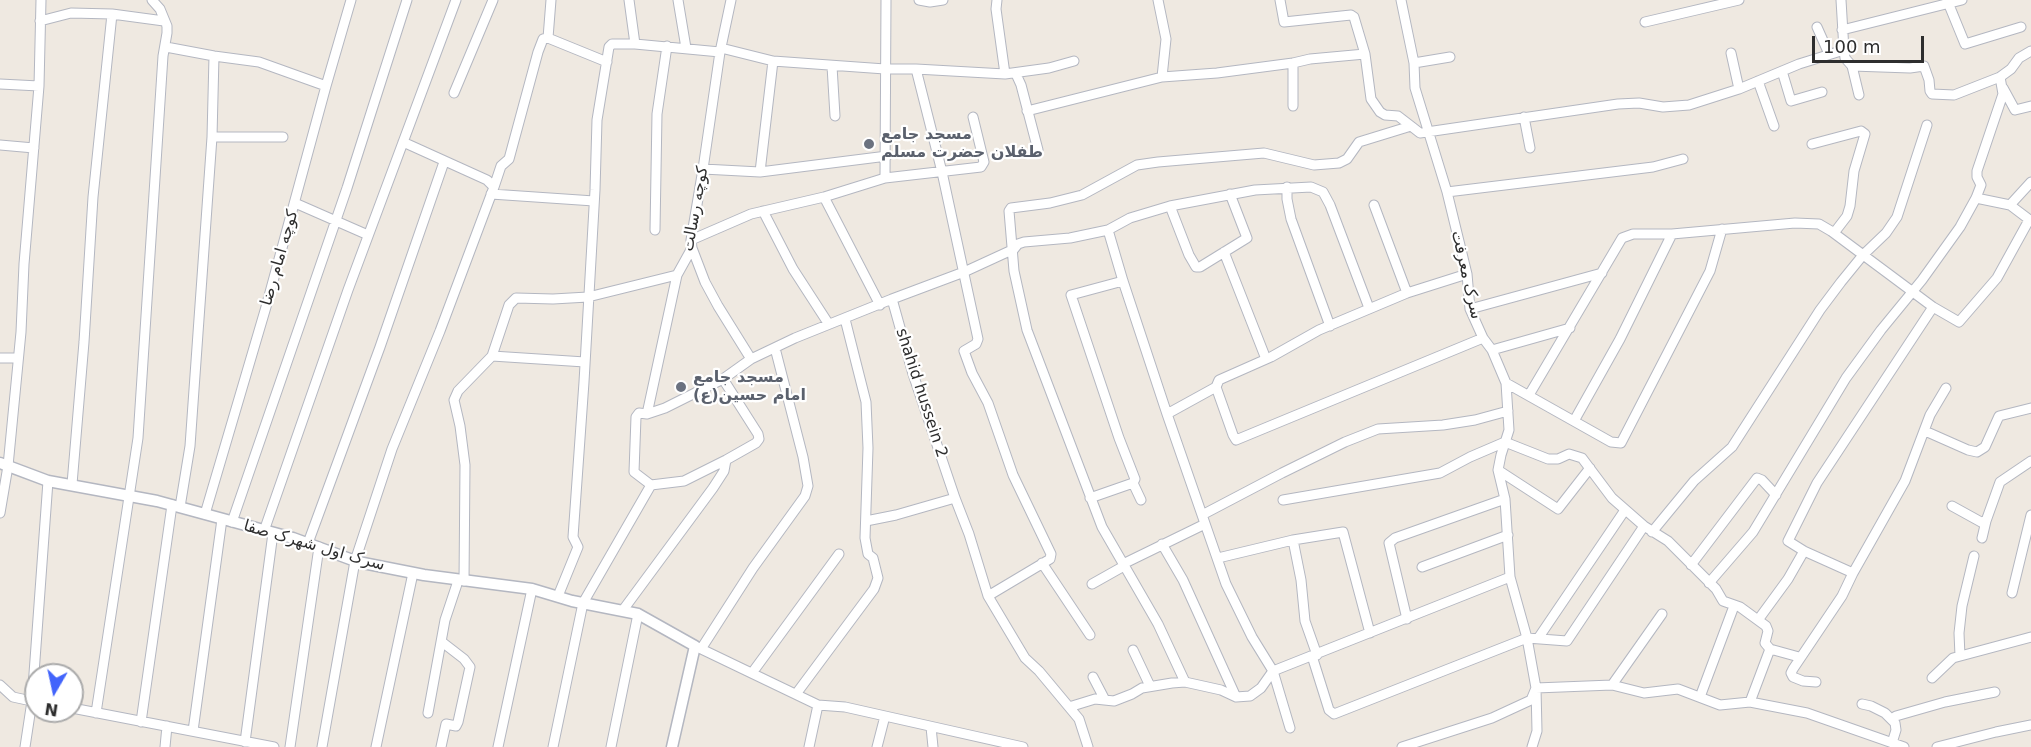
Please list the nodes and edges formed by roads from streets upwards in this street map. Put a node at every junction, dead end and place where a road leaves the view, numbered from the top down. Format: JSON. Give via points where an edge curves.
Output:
{"nodes":[{"id":1,"x":41,"y":0,"type":"edge"},
{"id":2,"x":152,"y":0,"type":"edge"},
{"id":3,"x":351,"y":0,"type":"edge"},
{"id":4,"x":407,"y":0,"type":"edge"},
{"id":5,"x":456,"y":0,"type":"edge"},
{"id":6,"x":493,"y":0,"type":"edge"},
{"id":7,"x":551,"y":0,"type":"edge"},
{"id":8,"x":629,"y":0,"type":"edge"},
{"id":9,"x":678,"y":0,"type":"edge"},
{"id":10,"x":731,"y":0,"type":"edge"},
{"id":11,"x":886,"y":0,"type":"edge"},
{"id":12,"x":919,"y":0,"type":"edge"},
{"id":13,"x":943,"y":0,"type":"edge"},
{"id":14,"x":998,"y":0,"type":"edge"},
{"id":15,"x":1158,"y":0,"type":"edge"},
{"id":16,"x":1280,"y":0,"type":"edge"},
{"id":17,"x":1401,"y":0,"type":"edge"},
{"id":18,"x":1740,"y":0,"type":"edge"},
{"id":19,"x":1841,"y":0,"type":"edge"},
{"id":20,"x":1962,"y":0,"type":"edge"},
{"id":21,"x":1947,"y":2,"type":"edge"},
{"id":22,"x":112,"y":14,"type":"junction"},
{"id":23,"x":40,"y":21,"type":"junction"},
{"id":24,"x":164,"y":21,"type":"junction"},
{"id":25,"x":1645,"y":22,"type":"dead end"},
{"id":26,"x":1817,"y":27,"type":"dead end"},
{"id":27,"x":2021,"y":27,"type":"dead end"},
{"id":28,"x":1842,"y":30,"type":"junction"},
{"id":29,"x":548,"y":38,"type":"junction"},
{"id":30,"x":635,"y":44,"type":"junction"},
{"id":31,"x":166,"y":46,"type":"junction"},
{"id":32,"x":667,"y":46,"type":"junction"},
{"id":33,"x":686,"y":48,"type":"junction"},
{"id":34,"x":720,"y":50,"type":"junction"},
{"id":35,"x":1844,"y":50,"type":"junction"},
{"id":36,"x":2031,"y":51,"type":"edge"},
{"id":37,"x":1731,"y":53,"type":"dead end"},
{"id":38,"x":1365,"y":54,"type":"junction"},
{"id":39,"x":1829,"y":54,"type":"junction"},
{"id":40,"x":214,"y":56,"type":"junction"},
{"id":41,"x":1450,"y":57,"type":"dead end"},
{"id":42,"x":773,"y":61,"type":"junction"},
{"id":43,"x":1074,"y":61,"type":"dead end"},
{"id":44,"x":607,"y":62,"type":"junction"},
{"id":45,"x":1293,"y":63,"type":"junction"},
{"id":46,"x":1414,"y":63,"type":"junction"},
{"id":47,"x":832,"y":66,"type":"junction"},
{"id":48,"x":1852,"y":66,"type":"junction"},
{"id":49,"x":885,"y":69,"type":"junction"},
{"id":50,"x":916,"y":69,"type":"junction"},
{"id":51,"x":1782,"y":71,"type":"junction"},
{"id":52,"x":1005,"y":74,"type":"junction"},
{"id":53,"x":1016,"y":74,"type":"junction"},
{"id":54,"x":1162,"y":77,"type":"junction"},
{"id":55,"x":2000,"y":77,"type":"junction"},
{"id":56,"x":1758,"y":81,"type":"junction"},
{"id":57,"x":0,"y":84,"type":"edge"},
{"id":58,"x":39,"y":86,"type":"junction"},
{"id":59,"x":326,"y":86,"type":"junction"},
{"id":60,"x":2003,"y":88,"type":"junction"},
{"id":61,"x":1739,"y":89,"type":"junction"},
{"id":62,"x":1822,"y":92,"type":"dead end"},
{"id":63,"x":454,"y":93,"type":"dead end"},
{"id":64,"x":1859,"y":95,"type":"dead end"},
{"id":65,"x":1293,"y":106,"type":"dead end"},
{"id":66,"x":2031,"y":106,"type":"edge"},
{"id":67,"x":1027,"y":111,"type":"junction"},
{"id":68,"x":835,"y":116,"type":"dead end"},
{"id":69,"x":974,"y":117,"type":"dead end"},
{"id":70,"x":1524,"y":117,"type":"junction"},
{"id":71,"x":1411,"y":126,"type":"junction"},
{"id":72,"x":1774,"y":126,"type":"dead end"},
{"id":73,"x":1927,"y":126,"type":"dead end"},
{"id":74,"x":1428,"y":132,"type":"junction"},
{"id":75,"x":283,"y":137,"type":"dead end"},
{"id":76,"x":212,"y":138,"type":"junction"},
{"id":77,"x":403,"y":142,"type":"junction"},
{"id":78,"x":1812,"y":144,"type":"dead end"},
{"id":79,"x":0,"y":145,"type":"edge"},
{"id":80,"x":34,"y":148,"type":"junction"},
{"id":81,"x":1530,"y":148,"type":"dead end"},
{"id":82,"x":1038,"y":150,"type":"dead end"},
{"id":83,"x":887,"y":156,"type":"junction"},
{"id":84,"x":1683,"y":159,"type":"dead end"},
{"id":85,"x":444,"y":162,"type":"junction"},
{"id":86,"x":703,"y":169,"type":"junction"},
{"id":87,"x":760,"y":172,"type":"junction"},
{"id":88,"x":942,"y":172,"type":"junction"},
{"id":89,"x":885,"y":178,"type":"junction"},
{"id":90,"x":2031,"y":182,"type":"edge"},
{"id":91,"x":1287,"y":187,"type":"junction"},
{"id":92,"x":492,"y":190,"type":"junction"},
{"id":93,"x":1447,"y":192,"type":"junction"},
{"id":94,"x":1230,"y":194,"type":"junction"},
{"id":95,"x":824,"y":197,"type":"junction"},
{"id":96,"x":1976,"y":198,"type":"junction"},
{"id":97,"x":594,"y":201,"type":"junction"},
{"id":98,"x":295,"y":203,"type":"junction"},
{"id":99,"x":1374,"y":205,"type":"dead end"},
{"id":100,"x":2010,"y":205,"type":"junction"},
{"id":101,"x":1170,"y":206,"type":"junction"},
{"id":102,"x":763,"y":211,"type":"junction"},
{"id":103,"x":336,"y":220,"type":"junction"},
{"id":104,"x":2030,"y":220,"type":"edge"},
{"id":105,"x":1722,"y":229,"type":"junction"},
{"id":106,"x":655,"y":230,"type":"dead end"},
{"id":107,"x":1108,"y":230,"type":"junction"},
{"id":108,"x":1834,"y":233,"type":"junction"},
{"id":109,"x":1672,"y":234,"type":"junction"},
{"id":110,"x":368,"y":235,"type":"junction"},
{"id":111,"x":691,"y":244,"type":"junction"},
{"id":112,"x":1014,"y":249,"type":"junction"},
{"id":113,"x":1224,"y":252,"type":"junction"},
{"id":114,"x":1863,"y":255,"type":"junction"},
{"id":115,"x":964,"y":272,"type":"junction"},
{"id":116,"x":1602,"y":273,"type":"junction"},
{"id":117,"x":676,"y":274,"type":"junction"},
{"id":118,"x":1467,"y":274,"type":"junction"},
{"id":119,"x":1123,"y":281,"type":"junction"},
{"id":120,"x":1912,"y":292,"type":"junction"},
{"id":121,"x":1407,"y":293,"type":"junction"},
{"id":122,"x":588,"y":297,"type":"junction"},
{"id":123,"x":892,"y":299,"type":"junction"},
{"id":124,"x":880,"y":305,"type":"junction"},
{"id":125,"x":1933,"y":307,"type":"junction"},
{"id":126,"x":1369,"y":308,"type":"junction"},
{"id":127,"x":1470,"y":309,"type":"junction"},
{"id":128,"x":845,"y":319,"type":"junction"},
{"id":129,"x":828,"y":323,"type":"junction"},
{"id":130,"x":1330,"y":326,"type":"junction"},
{"id":131,"x":1569,"y":328,"type":"junction"},
{"id":132,"x":1483,"y":338,"type":"junction"},
{"id":133,"x":775,"y":348,"type":"junction"},
{"id":134,"x":1492,"y":350,"type":"junction"},
{"id":135,"x":492,"y":356,"type":"junction"},
{"id":136,"x":0,"y":358,"type":"edge"},
{"id":137,"x":18,"y":358,"type":"junction"},
{"id":138,"x":751,"y":359,"type":"junction"},
{"id":139,"x":1266,"y":359,"type":"junction"},
{"id":140,"x":585,"y":362,"type":"junction"},
{"id":141,"x":723,"y":379,"type":"junction"},
{"id":142,"x":1506,"y":383,"type":"junction"},
{"id":143,"x":1216,"y":387,"type":"junction"},
{"id":144,"x":1946,"y":388,"type":"dead end"},
{"id":145,"x":1529,"y":395,"type":"junction"},
{"id":146,"x":2031,"y":408,"type":"edge"},
{"id":147,"x":1508,"y":411,"type":"junction"},
{"id":148,"x":647,"y":414,"type":"junction"},
{"id":149,"x":1167,"y":414,"type":"junction"},
{"id":150,"x":1574,"y":421,"type":"junction"},
{"id":151,"x":1925,"y":431,"type":"junction"},
{"id":152,"x":1505,"y":442,"type":"junction"},
{"id":153,"x":726,"y":460,"type":"junction"},
{"id":154,"x":2031,"y":461,"type":"edge"},
{"id":155,"x":4,"y":464,"type":"edge"},
{"id":156,"x":1590,"y":468,"type":"junction"},
{"id":157,"x":1498,"y":470,"type":"junction"},
{"id":158,"x":48,"y":481,"type":"junction"},
{"id":159,"x":1133,"y":483,"type":"junction"},
{"id":160,"x":72,"y":484,"type":"junction"},
{"id":161,"x":651,"y":485,"type":"junction"},
{"id":162,"x":129,"y":495,"type":"junction"},
{"id":163,"x":1776,"y":495,"type":"junction"},
{"id":164,"x":955,"y":498,"type":"junction"},
{"id":165,"x":1090,"y":498,"type":"junction"},
{"id":166,"x":1505,"y":499,"type":"junction"},
{"id":167,"x":1141,"y":500,"type":"dead end"},
{"id":168,"x":1283,"y":500,"type":"dead end"},
{"id":169,"x":176,"y":506,"type":"junction"},
{"id":170,"x":1952,"y":506,"type":"dead end"},
{"id":171,"x":1624,"y":510,"type":"junction"},
{"id":172,"x":0,"y":513,"type":"edge"},
{"id":173,"x":205,"y":514,"type":"junction"},
{"id":174,"x":2031,"y":514,"type":"edge"},
{"id":175,"x":227,"y":520,"type":"junction"},
{"id":176,"x":1204,"y":520,"type":"junction"},
{"id":177,"x":866,"y":521,"type":"junction"},
{"id":178,"x":1986,"y":521,"type":"junction"},
{"id":179,"x":1648,"y":529,"type":"junction"},
{"id":180,"x":269,"y":532,"type":"junction"},
{"id":181,"x":1508,"y":535,"type":"junction"},
{"id":182,"x":1982,"y":538,"type":"dead end"},
{"id":183,"x":1293,"y":540,"type":"junction"},
{"id":184,"x":1162,"y":544,"type":"junction"},
{"id":185,"x":313,"y":545,"type":"junction"},
{"id":186,"x":1804,"y":551,"type":"junction"},
{"id":187,"x":839,"y":555,"type":"dead end"},
{"id":188,"x":1974,"y":556,"type":"dead end"},
{"id":189,"x":1218,"y":558,"type":"junction"},
{"id":190,"x":355,"y":561,"type":"junction"},
{"id":191,"x":1042,"y":563,"type":"junction"},
{"id":192,"x":1124,"y":565,"type":"junction"},
{"id":193,"x":1691,"y":565,"type":"junction"},
{"id":194,"x":1422,"y":567,"type":"dead end"},
{"id":195,"x":413,"y":573,"type":"junction"},
{"id":196,"x":1853,"y":573,"type":"junction"},
{"id":197,"x":1510,"y":577,"type":"junction"},
{"id":198,"x":461,"y":581,"type":"junction"},
{"id":199,"x":1710,"y":583,"type":"junction"},
{"id":200,"x":1092,"y":584,"type":"dead end"},
{"id":201,"x":532,"y":589,"type":"junction"},
{"id":202,"x":2012,"y":593,"type":"dead end"},
{"id":203,"x":558,"y":596,"type":"junction"},
{"id":204,"x":988,"y":596,"type":"junction"},
{"id":205,"x":584,"y":603,"type":"junction"},
{"id":206,"x":1734,"y":606,"type":"junction"},
{"id":207,"x":623,"y":610,"type":"junction"},
{"id":208,"x":638,"y":614,"type":"junction"},
{"id":209,"x":1662,"y":614,"type":"dead end"},
{"id":210,"x":1407,"y":619,"type":"junction"},
{"id":211,"x":1758,"y":620,"type":"junction"},
{"id":212,"x":1370,"y":633,"type":"junction"},
{"id":213,"x":1090,"y":635,"type":"dead end"},
{"id":214,"x":2031,"y":637,"type":"edge"},
{"id":215,"x":1527,"y":638,"type":"junction"},
{"id":216,"x":1539,"y":638,"type":"junction"},
{"id":217,"x":442,"y":642,"type":"junction"},
{"id":218,"x":698,"y":648,"type":"junction"},
{"id":219,"x":1770,"y":649,"type":"junction"},
{"id":220,"x":1132,"y":650,"type":"dead end"},
{"id":221,"x":1314,"y":656,"type":"junction"},
{"id":222,"x":1960,"y":656,"type":"junction"},
{"id":223,"x":1799,"y":657,"type":"junction"},
{"id":224,"x":36,"y":663,"type":"edge"},
{"id":225,"x":1273,"y":671,"type":"junction"},
{"id":226,"x":752,"y":673,"type":"junction"},
{"id":227,"x":1093,"y":677,"type":"dead end"},
{"id":228,"x":1932,"y":678,"type":"dead end"},
{"id":229,"x":1185,"y":682,"type":"junction"},
{"id":230,"x":1816,"y":682,"type":"dead end"},
{"id":231,"x":0,"y":685,"type":"edge"},
{"id":232,"x":1150,"y":686,"type":"junction"},
{"id":233,"x":1612,"y":686,"type":"junction"},
{"id":234,"x":1536,"y":688,"type":"junction"},
{"id":235,"x":1995,"y":692,"type":"dead end"},
{"id":236,"x":796,"y":694,"type":"junction"},
{"id":237,"x":1236,"y":697,"type":"junction"},
{"id":238,"x":1700,"y":697,"type":"junction"},
{"id":239,"x":24,"y":699,"type":"edge"},
{"id":240,"x":1105,"y":700,"type":"junction"},
{"id":241,"x":1750,"y":702,"type":"junction"},
{"id":242,"x":1862,"y":704,"type":"dead end"},
{"id":243,"x":818,"y":705,"type":"junction"},
{"id":244,"x":1070,"y":707,"type":"junction"},
{"id":245,"x":84,"y":710,"type":"edge"},
{"id":246,"x":96,"y":713,"type":"junction"},
{"id":247,"x":428,"y":713,"type":"dead end"},
{"id":248,"x":885,"y":716,"type":"junction"},
{"id":249,"x":1891,"y":719,"type":"junction"},
{"id":250,"x":141,"y":722,"type":"junction"},
{"id":251,"x":30,"y":723,"type":"edge"},
{"id":252,"x":2031,"y":725,"type":"edge"},
{"id":253,"x":167,"y":726,"type":"junction"},
{"id":254,"x":931,"y":726,"type":"junction"},
{"id":255,"x":1290,"y":728,"type":"dead end"},
{"id":256,"x":193,"y":732,"type":"junction"},
{"id":257,"x":240,"y":743,"type":"edge"},
{"id":258,"x":988,"y":743,"type":"edge"},
{"id":259,"x":1892,"y":743,"type":"junction"},
{"id":260,"x":878,"y":746,"type":"edge"},
{"id":261,"x":25,"y":747,"type":"edge"},
{"id":262,"x":165,"y":747,"type":"edge"},
{"id":263,"x":274,"y":747,"type":"edge"},
{"id":264,"x":290,"y":747,"type":"edge"},
{"id":265,"x":322,"y":747,"type":"edge"},
{"id":266,"x":376,"y":747,"type":"edge"},
{"id":267,"x":441,"y":747,"type":"edge"},
{"id":268,"x":498,"y":747,"type":"edge"},
{"id":269,"x":553,"y":747,"type":"edge"},
{"id":270,"x":611,"y":747,"type":"edge"},
{"id":271,"x":672,"y":747,"type":"edge"},
{"id":272,"x":809,"y":747,"type":"edge"},
{"id":273,"x":933,"y":747,"type":"edge"},
{"id":274,"x":1023,"y":747,"type":"edge"},
{"id":275,"x":1088,"y":747,"type":"edge"},
{"id":276,"x":1402,"y":747,"type":"edge"},
{"id":277,"x":1532,"y":747,"type":"edge"},
{"id":278,"x":1904,"y":747,"type":"edge"},
{"id":279,"x":1937,"y":747,"type":"edge"}],
"edges":[{"from":1,"to":23,"type":"street"},
{"from":2,"to":24,"type":"street"},
{"from":3,"to":59,"type":"street","name":"کوچه امام رضا"},
{"from":4,"to":103,"type":"street"},
{"from":5,"to":77,"type":"street"},
{"from":6,"to":63,"type":"street"},
{"from":7,"to":29,"type":"street"},
{"from":8,"to":30,"type":"street"},
{"from":9,"to":33,"type":"street"},
{"from":10,"to":34,"type":"street","name":"کوچه رسالت"},
{"from":11,"to":49,"type":"street"},
{"from":12,"to":13,"type":"street"},
{"from":14,"to":52,"type":"street"},
{"from":15,"to":54,"type":"street","via":[[1166,39]]},
{"from":16,"to":38,"type":"street","via":[[1284,22],[1351,15]]},
{"from":17,"to":46,"type":"street","name":"سرک معرفت"},
{"from":18,"to":25,"type":"street"},
{"from":19,"to":28,"type":"street"},
{"from":20,"to":21,"type":"street"},
{"from":21,"to":27,"type":"street","via":[[1965,44]]},
{"from":21,"to":28,"type":"street"},
{"from":22,"to":23,"type":"street","via":[[71,13]]},
{"from":22,"to":24,"type":"street"},
{"from":22,"to":160,"type":"street","via":[[93,197]]},
{"from":23,"to":58,"type":"street"},
{"from":24,"to":31,"type":"street"},
{"from":26,"to":39,"type":"street"},
{"from":28,"to":35,"type":"street"},
{"from":29,"to":44,"type":"street"},
{"from":29,"to":92,"type":"street","via":[[543,39],[538,52],[509,159],[501,166]]},
{"from":30,"to":32,"type":"street"},
{"from":30,"to":44,"type":"street","via":[[612,44]]},
{"from":31,"to":40,"type":"street"},
{"from":31,"to":162,"type":"street","via":[[138,438]]},
{"from":32,"to":33,"type":"street"},
{"from":32,"to":106,"type":"street","via":[[657,114]]},
{"from":33,"to":34,"type":"street"},
{"from":34,"to":42,"type":"street"},
{"from":34,"to":86,"type":"street","name":"کوچه رسالت"},
{"from":35,"to":39,"type":"street"},
{"from":35,"to":48,"type":"street"},
{"from":36,"to":55,"type":"street"},
{"from":37,"to":61,"type":"street"},
{"from":38,"to":45,"type":"street"},
{"from":38,"to":71,"type":"street","via":[[1371,99],[1380,112],[1398,116]]},
{"from":39,"to":51,"type":"street"},
{"from":40,"to":59,"type":"street","via":[[259,62]]},
{"from":40,"to":76,"type":"street"},
{"from":41,"to":46,"type":"street"},
{"from":42,"to":47,"type":"street"},
{"from":42,"to":87,"type":"street"},
{"from":43,"to":53,"type":"street"},
{"from":44,"to":97,"type":"street","via":[[597,120]]},
{"from":45,"to":54,"type":"street"},
{"from":45,"to":65,"type":"street"},
{"from":46,"to":74,"type":"street","name":"سرک معرفت","via":[[1415,88]]},
{"from":47,"to":49,"type":"street"},
{"from":47,"to":68,"type":"street"},
{"from":48,"to":55,"type":"street","via":[[1924,66],[1930,91],[1937,95],[1954,95]]},
{"from":48,"to":64,"type":"street"},
{"from":49,"to":50,"type":"street"},
{"from":49,"to":83,"type":"street"},
{"from":50,"to":52,"type":"street"},
{"from":50,"to":88,"type":"street"},
{"from":51,"to":56,"type":"street"},
{"from":51,"to":62,"type":"street","via":[[1791,101]]},
{"from":52,"to":53,"type":"street"},
{"from":53,"to":67,"type":"street"},
{"from":54,"to":67,"type":"street"},
{"from":55,"to":60,"type":"street"},
{"from":56,"to":61,"type":"street"},
{"from":56,"to":72,"type":"street"},
{"from":57,"to":58,"type":"street"},
{"from":58,"to":80,"type":"street"},
{"from":59,"to":98,"type":"street","name":"کوچه امام رضا"},
{"from":60,"to":66,"type":"street","via":[[2015,110]]},
{"from":60,"to":96,"type":"street","via":[[1977,171],[1981,185]]},
{"from":61,"to":70,"type":"street","via":[[1689,105],[1618,104]]},
{"from":67,"to":82,"type":"street"},
{"from":69,"to":88,"type":"street","via":[[984,165]]},
{"from":70,"to":74,"type":"street"},
{"from":70,"to":81,"type":"street"},
{"from":71,"to":74,"type":"street","via":[[1420,133]]},
{"from":71,"to":112,"type":"street","via":[[1359,142],[1347,159],[1339,163],[1314,165],[1264,153],[1137,165],[1082,195],[1011,208]]},
{"from":73,"to":114,"type":"street","via":[[1897,217]]},
{"from":74,"to":93,"type":"street","name":"سرک معرفت"},
{"from":75,"to":76,"type":"street"},
{"from":76,"to":169,"type":"street","via":[[190,446]]},
{"from":77,"to":85,"type":"street"},
{"from":77,"to":110,"type":"street"},
{"from":78,"to":108,"type":"street","via":[[1861,131],[1865,134],[1847,216]]},
{"from":79,"to":80,"type":"street"},
{"from":80,"to":137,"type":"street"},
{"from":83,"to":87,"type":"street"},
{"from":83,"to":89,"type":"street"},
{"from":84,"to":93,"type":"street","via":[[1653,167]]},
{"from":85,"to":92,"type":"street","via":[[487,180]]},
{"from":85,"to":185,"type":"street"},
{"from":86,"to":87,"type":"street"},
{"from":86,"to":111,"type":"street","name":"کوچه رسالت"},
{"from":88,"to":89,"type":"street"},
{"from":88,"to":115,"type":"street"},
{"from":89,"to":95,"type":"street"},
{"from":90,"to":100,"type":"street"},
{"from":91,"to":94,"type":"street"},
{"from":91,"to":126,"type":"street","via":[[1311,187],[1323,192]]},
{"from":91,"to":130,"type":"street","via":[[1296,235]]},
{"from":92,"to":97,"type":"street"},
{"from":92,"to":190,"type":"street","via":[[392,449]]},
{"from":93,"to":118,"type":"street","name":"سرک معرفت"},
{"from":94,"to":101,"type":"street"},
{"from":94,"to":113,"type":"street","via":[[1247,238]]},
{"from":95,"to":102,"type":"street"},
{"from":95,"to":124,"type":"street"},
{"from":96,"to":100,"type":"street"},
{"from":96,"to":120,"type":"street","via":[[1960,227]]},
{"from":97,"to":122,"type":"street"},
{"from":98,"to":103,"type":"street"},
{"from":98,"to":173,"type":"street","name":"کوچه امام رضا"},
{"from":99,"to":121,"type":"street"},
{"from":100,"to":104,"type":"street"},
{"from":101,"to":107,"type":"street","via":[[1130,218]]},
{"from":101,"to":113,"type":"street","via":[[1196,267]]},
{"from":102,"to":111,"type":"street"},
{"from":102,"to":129,"type":"street","via":[[793,269]]},
{"from":103,"to":110,"type":"street"},
{"from":103,"to":175,"type":"street"},
{"from":104,"to":125,"type":"street","via":[[1997,278],[1959,322]]},
{"from":105,"to":108,"type":"street","via":[[1795,223],[1819,224]]},
{"from":105,"to":109,"type":"street"},
{"from":105,"to":150,"type":"street","via":[[1710,271],[1621,444]]},
{"from":107,"to":112,"type":"street","via":[[1018,243]]},
{"from":107,"to":119,"type":"street"},
{"from":108,"to":114,"type":"street"},
{"from":109,"to":116,"type":"street","via":[[1633,234],[1622,238]]},
{"from":109,"to":150,"type":"street"},
{"from":110,"to":180,"type":"street"},
{"from":111,"to":117,"type":"street","name":"کوچه رسالت"},
{"from":111,"to":138,"type":"street","via":[[713,298]]},
{"from":112,"to":115,"type":"street"},
{"from":112,"to":165,"type":"street","via":[[1014,271],[1027,330]]},
{"from":113,"to":139,"type":"street"},
{"from":114,"to":120,"type":"street"},
{"from":114,"to":179,"type":"street","via":[[1821,310],[1732,447]]},
{"from":115,"to":123,"type":"street"},
{"from":115,"to":191,"type":"street","via":[[978,339],[964,351],[988,403],[1013,475],[1051,554]]},
{"from":116,"to":127,"type":"street"},
{"from":116,"to":131,"type":"street"},
{"from":117,"to":122,"type":"street"},
{"from":117,"to":148,"type":"street","name":"کوچه رسالت"},
{"from":118,"to":121,"type":"street"},
{"from":118,"to":127,"type":"street","name":"سرک معرفت"},
{"from":119,"to":149,"type":"street"},
{"from":119,"to":159,"type":"street","via":[[1074,293],[1071,299],[1135,479]]},
{"from":120,"to":125,"type":"street"},
{"from":120,"to":163,"type":"street","via":[[1846,378]]},
{"from":121,"to":126,"type":"street"},
{"from":122,"to":135,"type":"street","via":[[516,298],[509,305]]},
{"from":122,"to":140,"type":"street"},
{"from":123,"to":124,"type":"street"},
{"from":123,"to":164,"type":"street","name":"shahid hussein 2"},
{"from":124,"to":128,"type":"street"},
{"from":125,"to":186,"type":"street","via":[[1817,483],[1791,532],[1788,541]]},
{"from":126,"to":130,"type":"street"},
{"from":127,"to":132,"type":"street","name":"سرک معرفت"},
{"from":128,"to":129,"type":"street"},
{"from":128,"to":177,"type":"street","via":[[866,402]]},
{"from":129,"to":133,"type":"street"},
{"from":130,"to":139,"type":"street"},
{"from":131,"to":134,"type":"street"},
{"from":131,"to":145,"type":"street"},
{"from":132,"to":134,"type":"street","name":"سرک معرفت"},
{"from":132,"to":143,"type":"street","via":[[1236,440]]},
{"from":133,"to":138,"type":"street"},
{"from":133,"to":218,"type":"street","via":[[808,486],[805,496]]},
{"from":134,"to":142,"type":"street","name":"سرک معرفت"},
{"from":135,"to":140,"type":"street"},
{"from":135,"to":198,"type":"street","via":[[454,400],[465,465]]},
{"from":136,"to":137,"type":"street"},
{"from":137,"to":155,"type":"street"},
{"from":138,"to":141,"type":"street"},
{"from":139,"to":143,"type":"street","via":[[1219,380]]},
{"from":140,"to":203,"type":"street","via":[[573,537],[578,547]]},
{"from":141,"to":148,"type":"street"},
{"from":141,"to":153,"type":"street","via":[[759,439]]},
{"from":142,"to":145,"type":"street"},
{"from":142,"to":147,"type":"street","name":"سرک معرفت"},
{"from":143,"to":149,"type":"street"},
{"from":144,"to":151,"type":"street"},
{"from":145,"to":150,"type":"street"},
{"from":146,"to":151,"type":"street","via":[[1999,416],[1985,447],[1977,452]]},
{"from":147,"to":152,"type":"street","name":"سرک معرفت"},
{"from":147,"to":176,"type":"street","via":[[1453,423],[1378,429],[1282,472]]},
{"from":148,"to":161,"type":"street","name":"کوچه رسالت","via":[[639,413],[636,417],[634,472]]},
{"from":149,"to":176,"type":"street"},
{"from":151,"to":196,"type":"street","via":[[1905,481]]},
{"from":152,"to":156,"type":"street","via":[[1548,459],[1569,454],[1582,458]]},
{"from":152,"to":157,"type":"street","name":"سرک معرفت"},
{"from":152,"to":168,"type":"street","via":[[1440,473]]},
{"from":153,"to":161,"type":"street","via":[[684,481]]},
{"from":153,"to":207,"type":"street","via":[[713,488]]},
{"from":154,"to":178,"type":"street","via":[[2000,482]]},
{"from":155,"to":158,"type":"street","name":"سرک اول شهرک صفا"},
{"from":155,"to":172,"type":"street"},
{"from":156,"to":157,"type":"street","via":[[1558,509]]},
{"from":156,"to":171,"type":"street"},
{"from":157,"to":166,"type":"street","name":"سرک معرفت"},
{"from":158,"to":160,"type":"street","name":"سرک اول شهرک صفا"},
{"from":158,"to":224,"type":"street"},
{"from":159,"to":165,"type":"street"},
{"from":159,"to":167,"type":"street"},
{"from":160,"to":162,"type":"street","name":"سرک اول شهرک صفا"},
{"from":161,"to":205,"type":"street"},
{"from":162,"to":169,"type":"street","name":"سرک اول شهرک صفا"},
{"from":162,"to":246,"type":"street"},
{"from":163,"to":193,"type":"street","via":[[1757,478]]},
{"from":163,"to":199,"type":"street","via":[[1753,532]]},
{"from":164,"to":177,"type":"street"},
{"from":164,"to":204,"type":"street","name":"shahid hussein 2"},
{"from":165,"to":192,"type":"street"},
{"from":166,"to":181,"type":"street","name":"سرک معرفت"},
{"from":166,"to":210,"type":"street","via":[[1389,543]]},
{"from":169,"to":173,"type":"street","name":"سرک اول شهرک صفا"},
{"from":169,"to":250,"type":"street"},
{"from":170,"to":178,"type":"street"},
{"from":171,"to":179,"type":"street"},
{"from":171,"to":216,"type":"street"},
{"from":173,"to":175,"type":"street","name":"سرک اول شهرک صفا"},
{"from":174,"to":202,"type":"street"},
{"from":175,"to":180,"type":"street","name":"سرک اول شهرک صفا"},
{"from":175,"to":256,"type":"street"},
{"from":176,"to":184,"type":"street"},
{"from":176,"to":189,"type":"street"},
{"from":177,"to":236,"type":"street","via":[[868,554],[873,558],[877,582]]},
{"from":178,"to":182,"type":"street"},
{"from":179,"to":193,"type":"street","via":[[1668,541]]},
{"from":179,"to":216,"type":"street","via":[[1567,641]]},
{"from":180,"to":185,"type":"street","name":"سرک اول شهرک صفا"},
{"from":180,"to":257,"type":"street"},
{"from":181,"to":194,"type":"street"},
{"from":181,"to":197,"type":"street","name":"سرک معرفت"},
{"from":183,"to":189,"type":"street"},
{"from":183,"to":212,"type":"street","via":[[1343,532]]},
{"from":183,"to":221,"type":"street"},
{"from":184,"to":192,"type":"street"},
{"from":184,"to":237,"type":"street","via":[[1184,580]]},
{"from":185,"to":190,"type":"street","name":"سرک اول شهرک صفا"},
{"from":185,"to":264,"type":"street"},
{"from":186,"to":196,"type":"street"},
{"from":186,"to":211,"type":"street"},
{"from":187,"to":226,"type":"street"},
{"from":188,"to":222,"type":"street","via":[[1962,606]]},
{"from":189,"to":225,"type":"street","via":[[1234,602]]},
{"from":190,"to":195,"type":"street","name":"سرک اول شهرک صفا"},
{"from":190,"to":265,"type":"street"},
{"from":191,"to":204,"type":"street"},
{"from":191,"to":213,"type":"street"},
{"from":192,"to":200,"type":"street"},
{"from":192,"to":229,"type":"street"},
{"from":193,"to":199,"type":"street"},
{"from":195,"to":198,"type":"street","name":"سرک اول شهرک صفا"},
{"from":195,"to":266,"type":"street"},
{"from":196,"to":223,"type":"street","via":[[1842,596]]},
{"from":197,"to":210,"type":"street"},
{"from":197,"to":215,"type":"street","name":"سرک معرفت"},
{"from":198,"to":201,"type":"street","name":"سرک اول شهرک صفا"},
{"from":198,"to":217,"type":"street"},
{"from":199,"to":206,"type":"street","via":[[1723,601]]},
{"from":201,"to":203,"type":"street","name":"سرک اول شهرک صفا"},
{"from":201,"to":268,"type":"street"},
{"from":203,"to":205,"type":"street","name":"سرک اول شهرک صفا"},
{"from":204,"to":244,"type":"street","name":"shahid hussein 2","via":[[1025,658]]},
{"from":205,"to":207,"type":"street","name":"سرک اول شهرک صفا"},
{"from":205,"to":269,"type":"street"},
{"from":206,"to":211,"type":"street"},
{"from":206,"to":238,"type":"street"},
{"from":207,"to":208,"type":"street","name":"سرک اول شهرک صفا"},
{"from":208,"to":218,"type":"street","name":"سرک اول شهرک صفا"},
{"from":208,"to":270,"type":"street"},
{"from":209,"to":233,"type":"street"},
{"from":210,"to":212,"type":"street"},
{"from":211,"to":219,"type":"street","via":[[1766,626],[1765,643]]},
{"from":212,"to":221,"type":"street"},
{"from":214,"to":222,"type":"street"},
{"from":215,"to":216,"type":"street"},
{"from":215,"to":221,"type":"street","via":[[1334,714],[1329,710]]},
{"from":215,"to":234,"type":"street","name":"سرک معرفت"},
{"from":217,"to":247,"type":"street"},
{"from":217,"to":267,"type":"street","via":[[470,667],[458,722],[456,726],[446,724]]},
{"from":218,"to":226,"type":"street"},
{"from":218,"to":271,"type":"street"},
{"from":219,"to":223,"type":"street"},
{"from":219,"to":241,"type":"street"},
{"from":220,"to":232,"type":"street"},
{"from":221,"to":225,"type":"street"},
{"from":222,"to":228,"type":"street"},
{"from":223,"to":230,"type":"street","via":[[1793,676]]},
{"from":225,"to":237,"type":"street","via":[[1250,696]]},
{"from":225,"to":255,"type":"street"},
{"from":226,"to":236,"type":"street"},
{"from":227,"to":240,"type":"street"},
{"from":229,"to":232,"type":"street"},
{"from":229,"to":237,"type":"street"},
{"from":231,"to":239,"type":"street","via":[[14,697]]},
{"from":232,"to":240,"type":"street","via":[[1114,701]]},
{"from":233,"to":234,"type":"street"},
{"from":233,"to":238,"type":"street","via":[[1644,693],[1678,689]]},
{"from":234,"to":276,"type":"street","via":[[1531,700],[1492,718]]},
{"from":234,"to":277,"type":"street","name":"سرک معرفت","via":[[1537,731]]},
{"from":235,"to":249,"type":"street"},
{"from":236,"to":243,"type":"street"},
{"from":238,"to":241,"type":"street","via":[[1720,705]]},
{"from":240,"to":244,"type":"street"},
{"from":241,"to":259,"type":"street","via":[[1807,713]]},
{"from":242,"to":249,"type":"street"},
{"from":243,"to":248,"type":"street"},
{"from":243,"to":272,"type":"street"},
{"from":244,"to":275,"type":"street","name":"shahid hussein 2"},
{"from":245,"to":246,"type":"street"},
{"from":246,"to":250,"type":"street"},
{"from":248,"to":254,"type":"street"},
{"from":248,"to":260,"type":"street"},
{"from":249,"to":259,"type":"street","via":[[1896,730]]},
{"from":250,"to":253,"type":"street"},
{"from":251,"to":261,"type":"street"},
{"from":252,"to":279,"type":"street"},
{"from":253,"to":256,"type":"street"},
{"from":253,"to":262,"type":"street"},
{"from":254,"to":258,"type":"street"},
{"from":254,"to":273,"type":"street"},
{"from":256,"to":257,"type":"street"},
{"from":257,"to":263,"type":"street"},
{"from":258,"to":274,"type":"street"},
{"from":259,"to":278,"type":"street"}]}
